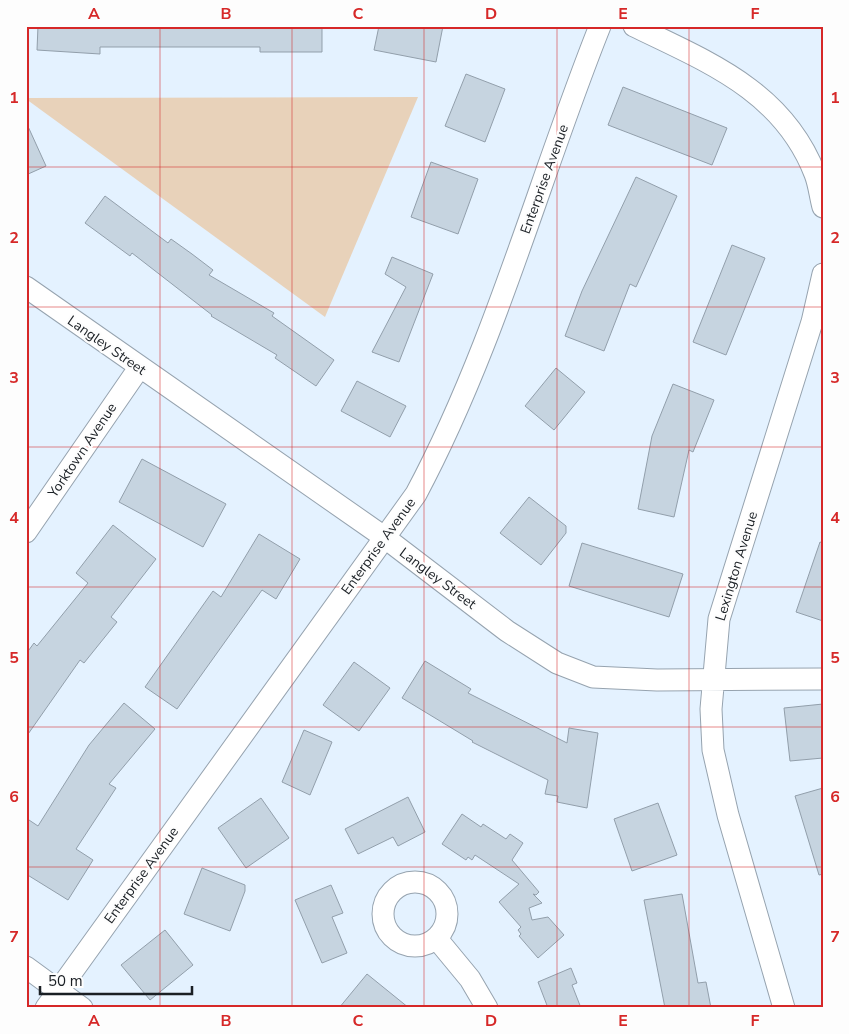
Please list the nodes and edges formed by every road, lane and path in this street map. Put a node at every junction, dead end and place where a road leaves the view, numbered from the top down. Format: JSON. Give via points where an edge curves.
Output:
{"nodes":[{"id":1,"x":600,"y":26,"type":"edge"},
{"id":2,"x":634,"y":26,"type":"edge"},
{"id":3,"x":823,"y":207,"type":"edge"},
{"id":4,"x":823,"y":274,"type":"edge"},
{"id":5,"x":26,"y":287,"type":"edge"},
{"id":6,"x":139,"y":368,"type":"junction"},
{"id":7,"x":26,"y":532,"type":"edge"},
{"id":8,"x":384,"y":537,"type":"junction"},
{"id":9,"x":823,"y":679,"type":"edge"},
{"id":10,"x":714,"y":680,"type":"junction"},
{"id":11,"x":437,"y":939,"type":"dead end"},
{"id":12,"x":26,"y":967,"type":"edge"},
{"id":13,"x":59,"y":990,"type":"junction"},
{"id":14,"x":46,"y":1008,"type":"edge"},
{"id":15,"x":82,"y":1008,"type":"edge"},
{"id":16,"x":487,"y":1008,"type":"edge"},
{"id":17,"x":784,"y":1008,"type":"edge"}],
"edges":[{"from":1,"to":8,"type":"street","name":"Enterprise Avenue","via":[[481,351],[442,445],[416,494]]},
{"from":2,"to":3,"type":"street","via":[[727,72],[763,98],[795,135],[815,174]]},
{"from":4,"to":10,"type":"street","name":"Lexington Avenue","via":[[812,322],[719,619]]},
{"from":5,"to":6,"type":"street","name":"Langley Street"},
{"from":6,"to":7,"type":"street","name":"Yorktown Avenue"},
{"from":6,"to":8,"type":"street","name":"Langley Street"},
{"from":8,"to":10,"type":"street","name":"Langley Street","via":[[507,630],[557,663],[594,677]]},
{"from":8,"to":13,"type":"street","name":"Enterprise Avenue"},
{"from":9,"to":10,"type":"street","name":"Langley Street"},
{"from":10,"to":17,"type":"street","name":"Lexington Avenue","via":[[711,709],[713,750],[728,815]]},
{"from":11,"to":16,"type":"street","via":[[470,979]]},
{"from":12,"to":13,"type":"street"},
{"from":13,"to":14,"type":"street","name":"Enterprise Avenue"},
{"from":13,"to":15,"type":"street"}]}
